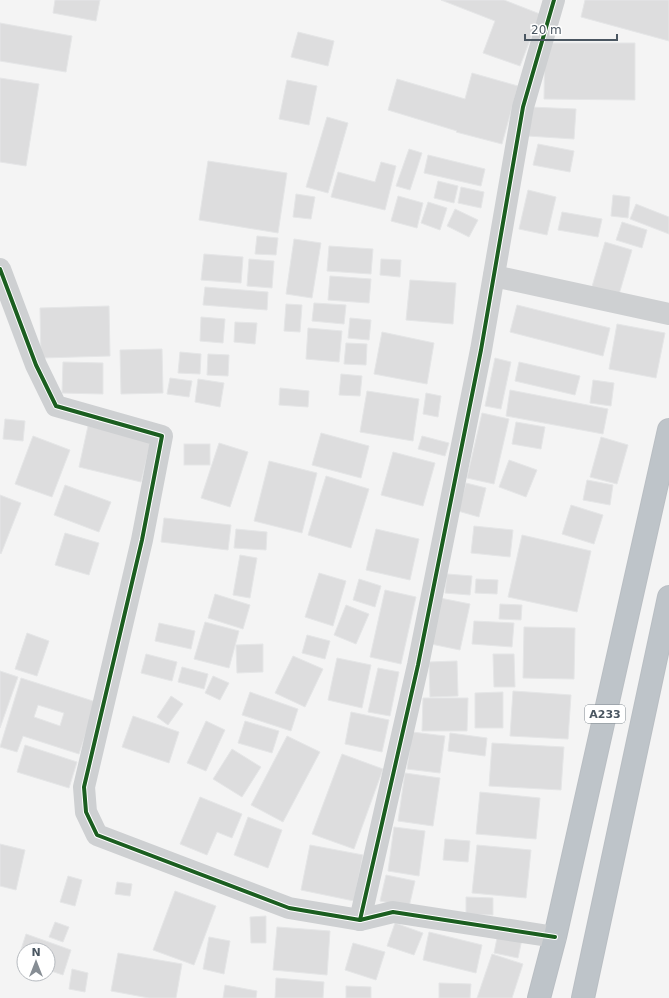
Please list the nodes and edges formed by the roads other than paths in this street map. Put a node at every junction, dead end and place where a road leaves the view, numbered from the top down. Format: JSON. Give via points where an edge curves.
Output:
{"nodes":[{"id":1,"x":554,"y":0,"type":"edge"},
{"id":2,"x":0,"y":269,"type":"edge"},
{"id":3,"x":494,"y":276,"type":"junction"},
{"id":4,"x":669,"y":314,"type":"edge"},
{"id":5,"x":669,"y":430,"type":"edge"},
{"id":6,"x":669,"y":596,"type":"edge"},
{"id":7,"x":360,"y":920,"type":"junction"},
{"id":8,"x":555,"y":937,"type":"junction"},
{"id":9,"x":539,"y":998,"type":"edge"},
{"id":10,"x":583,"y":998,"type":"edge"}],
"edges":[{"from":1,"to":3,"type":"street","via":[[523,107]]},
{"from":2,"to":7,"type":"street","via":[[36,366],[56,406],[162,436],[142,540],[84,787],[86,812],[96,835],[289,908]]},
{"from":3,"to":4,"type":"street"},
{"from":3,"to":7,"type":"street","via":[[418,665]]},
{"from":5,"to":8,"type":"highway","number":"A233"},
{"from":6,"to":10,"type":"highway","number":"A233"},
{"from":7,"to":8,"type":"street","via":[[393,912]]},
{"from":8,"to":9,"type":"highway","number":"A233"}]}
